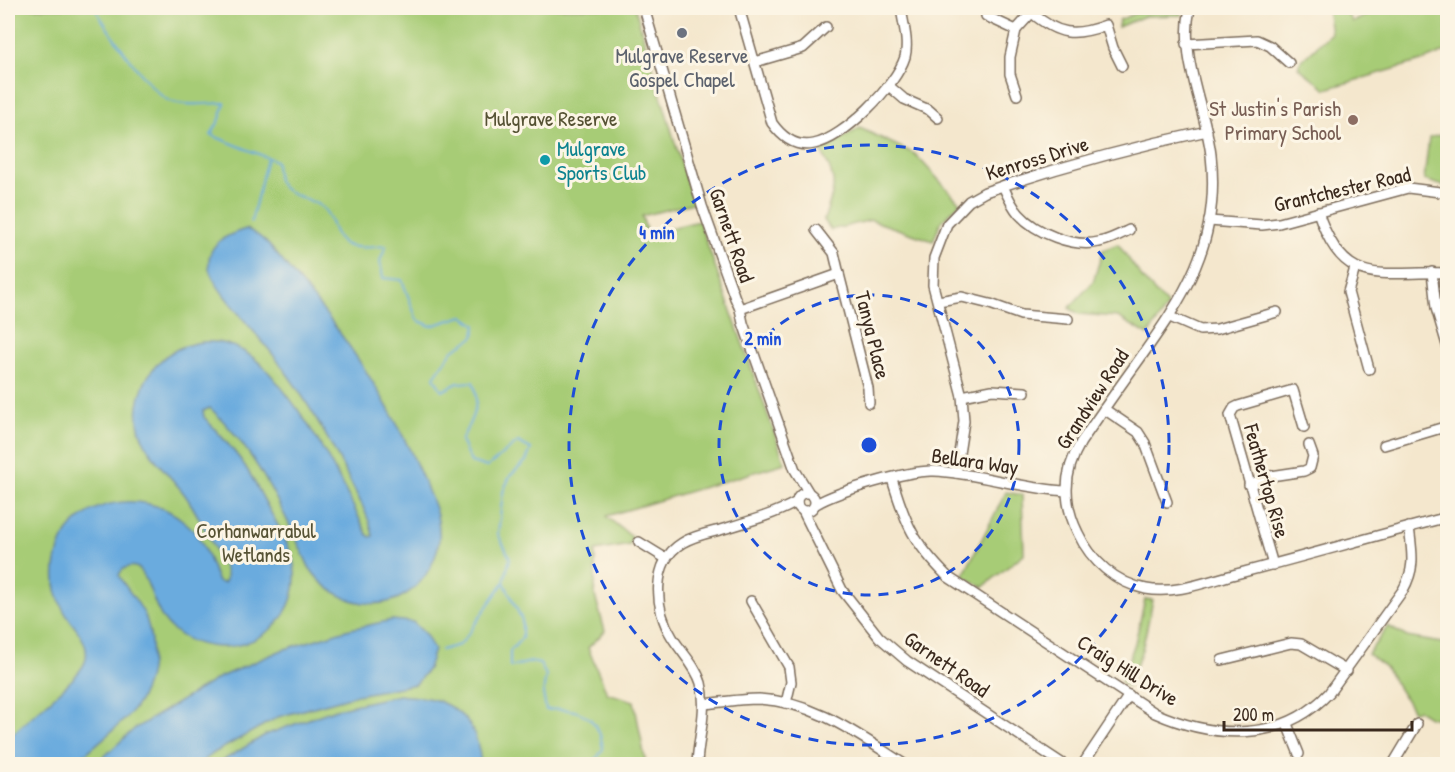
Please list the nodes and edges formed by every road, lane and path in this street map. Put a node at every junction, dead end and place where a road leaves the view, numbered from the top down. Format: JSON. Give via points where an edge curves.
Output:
{"nodes":[{"id":1,"x":644,"y":8,"type":"edge"},
{"id":2,"x":739,"y":8,"type":"edge"},
{"id":3,"x":901,"y":8,"type":"edge"},
{"id":4,"x":1190,"y":8,"type":"edge"},
{"id":5,"x":1034,"y":10,"type":"edge"},
{"id":6,"x":986,"y":16,"type":"dead end"},
{"id":7,"x":826,"y":27,"type":"dead end"},
{"id":8,"x":1016,"y":30,"type":"junction"},
{"id":9,"x":1186,"y":44,"type":"junction"},
{"id":10,"x":755,"y":62,"type":"junction"},
{"id":11,"x":1289,"y":63,"type":"dead end"},
{"id":12,"x":1122,"y":66,"type":"dead end"},
{"id":13,"x":889,"y":86,"type":"junction"},
{"id":14,"x":1017,"y":95,"type":"dead end"},
{"id":15,"x":938,"y":118,"type":"dead end"},
{"id":16,"x":1207,"y":134,"type":"junction"},
{"id":17,"x":1002,"y":186,"type":"junction"},
{"id":18,"x":1448,"y":193,"type":"edge"},
{"id":19,"x":1318,"y":212,"type":"junction"},
{"id":20,"x":1209,"y":221,"type":"junction"},
{"id":21,"x":816,"y":230,"type":"dead end"},
{"id":22,"x":1129,"y":230,"type":"dead end"},
{"id":23,"x":1355,"y":268,"type":"junction"},
{"id":24,"x":1432,"y":272,"type":"junction"},
{"id":25,"x":1448,"y":273,"type":"edge"},
{"id":26,"x":840,"y":274,"type":"junction"},
{"id":27,"x":938,"y":301,"type":"junction"},
{"id":28,"x":740,"y":309,"type":"junction"},
{"id":29,"x":1277,"y":312,"type":"dead end"},
{"id":30,"x":1170,"y":317,"type":"junction"},
{"id":31,"x":1068,"y":319,"type":"dead end"},
{"id":32,"x":1447,"y":345,"type":"edge"},
{"id":33,"x":1369,"y":369,"type":"dead end"},
{"id":34,"x":1025,"y":392,"type":"dead end"},
{"id":35,"x":962,"y":396,"type":"junction"},
{"id":36,"x":869,"y":403,"type":"dead end"},
{"id":37,"x":1104,"y":409,"type":"junction"},
{"id":38,"x":1448,"y":426,"type":"edge"},
{"id":39,"x":1304,"y":427,"type":"dead end"},
{"id":40,"x":1309,"y":445,"type":"dead end"},
{"id":41,"x":1384,"y":445,"type":"dead end"},
{"id":42,"x":956,"y":473,"type":"junction"},
{"id":43,"x":892,"y":478,"type":"junction"},
{"id":44,"x":1249,"y":485,"type":"junction"},
{"id":45,"x":1066,"y":488,"type":"junction"},
{"id":46,"x":806,"y":502,"type":"junction"},
{"id":47,"x":1167,"y":502,"type":"dead end"},
{"id":48,"x":1448,"y":516,"type":"edge"},
{"id":49,"x":1408,"y":527,"type":"junction"},
{"id":50,"x":639,"y":542,"type":"dead end"},
{"id":51,"x":665,"y":558,"type":"junction"},
{"id":52,"x":1272,"y":565,"type":"junction"},
{"id":53,"x":751,"y":601,"type":"dead end"},
{"id":54,"x":1222,"y":660,"type":"dead end"},
{"id":55,"x":1347,"y":671,"type":"junction"},
{"id":56,"x":1129,"y":695,"type":"junction"},
{"id":57,"x":786,"y":703,"type":"junction"},
{"id":58,"x":704,"y":704,"type":"junction"},
{"id":59,"x":1287,"y":724,"type":"junction"},
{"id":60,"x":1417,"y":724,"type":"dead end"},
{"id":61,"x":1299,"y":754,"type":"dead end"},
{"id":62,"x":697,"y":765,"type":"edge"},
{"id":63,"x":904,"y":765,"type":"edge"},
{"id":64,"x":1063,"y":765,"type":"edge"},
{"id":65,"x":1083,"y":765,"type":"edge"},
{"id":66,"x":1393,"y":765,"type":"edge"}],
"edges":[{"from":1,"to":28,"type":"street","name":"Garnett Road","via":[[702,206]]},
{"from":2,"to":10,"type":"street"},
{"from":3,"to":13,"type":"street","via":[[906,54]]},
{"from":4,"to":9,"type":"street","name":"Grandview Road"},
{"from":5,"to":8,"type":"street"},
{"from":5,"to":12,"type":"street","via":[[1048,26],[1067,32],[1077,34],[1106,26]]},
{"from":6,"to":8,"type":"street"},
{"from":7,"to":10,"type":"street","via":[[803,48]]},
{"from":8,"to":14,"type":"street","via":[[1010,74]]},
{"from":9,"to":11,"type":"street","via":[[1257,40]]},
{"from":9,"to":16,"type":"street","name":"Grandview Road"},
{"from":10,"to":13,"type":"street","via":[[772,123],[780,134],[798,144],[813,145],[857,120]]},
{"from":13,"to":15,"type":"street"},
{"from":16,"to":17,"type":"street","name":"Kenross Drive","via":[[1149,143]]},
{"from":16,"to":20,"type":"street","name":"Grandview Road","via":[[1213,177]]},
{"from":17,"to":22,"type":"street","via":[[1018,213],[1056,238],[1098,243]]},
{"from":17,"to":27,"type":"street","name":"Kenross Drive","via":[[969,201],[947,224],[934,258],[933,285]]},
{"from":18,"to":19,"type":"street","name":"Grantchester Road","via":[[1408,188]]},
{"from":19,"to":20,"type":"street","name":"Grantchester Road","via":[[1262,225]]},
{"from":19,"to":23,"type":"street","via":[[1338,255]]},
{"from":20,"to":30,"type":"street","name":"Grandview Road","via":[[1195,269]]},
{"from":21,"to":26,"type":"street","via":[[834,253]]},
{"from":23,"to":24,"type":"street","via":[[1374,273]]},
{"from":23,"to":33,"type":"street","via":[[1348,292]]},
{"from":24,"to":25,"type":"street"},
{"from":24,"to":32,"type":"street","via":[[1436,308]]},
{"from":26,"to":28,"type":"street","name":"Tanya Place"},
{"from":26,"to":36,"type":"street","name":"Tanya Place"},
{"from":27,"to":31,"type":"street","via":[[962,297],[1021,315]]},
{"from":27,"to":35,"type":"street","name":"Kenross Drive"},
{"from":28,"to":46,"type":"street","name":"Garnett Road"},
{"from":29,"to":30,"type":"street","via":[[1200,330]]},
{"from":30,"to":37,"type":"street","name":"Grandview Road"},
{"from":34,"to":35,"type":"street","via":[[992,390]]},
{"from":35,"to":42,"type":"street","name":"Kenross Drive","via":[[964,421]]},
{"from":37,"to":45,"type":"street","name":"Grandview Road","via":[[1076,450]]},
{"from":37,"to":47,"type":"street","via":[[1138,432]]},
{"from":38,"to":41,"type":"street"},
{"from":39,"to":44,"type":"street","name":"Feathertop Rise","via":[[1293,390],[1234,408],[1230,420]]},
{"from":40,"to":44,"type":"street","via":[[1313,456],[1310,468]]},
{"from":42,"to":43,"type":"street","name":"Bellara Way","via":[[918,471]]},
{"from":42,"to":45,"type":"street","name":"Bellara Way","via":[[1032,488]]},
{"from":43,"to":46,"type":"street","name":"Bellara Way"},
{"from":43,"to":56,"type":"street","name":"Craig Hill Drive","via":[[907,526],[948,577]]},
{"from":44,"to":52,"type":"street","name":"Feathertop Rise"},
{"from":45,"to":52,"type":"street","name":"Grandview Road","via":[[1071,519],[1090,555],[1110,573],[1132,585],[1163,591],[1180,589]]},
{"from":46,"to":51,"type":"street","name":"Bellara Way","via":[[693,537]]},
{"from":46,"to":64,"type":"street","name":"Garnett Road","via":[[842,590],[867,624],[907,661]]},
{"from":48,"to":49,"type":"street","name":"Grandview Road"},
{"from":49,"to":52,"type":"street","name":"Grandview Road"},
{"from":49,"to":55,"type":"street","name":"Craig Hill Drive","via":[[1413,555],[1410,579]]},
{"from":50,"to":51,"type":"street"},
{"from":51,"to":58,"type":"street","via":[[659,577],[660,603],[670,635],[701,683]]},
{"from":53,"to":57,"type":"street","via":[[789,667],[791,682]]},
{"from":54,"to":55,"type":"street","via":[[1291,643],[1301,644]]},
{"from":55,"to":59,"type":"street","name":"Craig Hill Drive","via":[[1314,708]]},
{"from":56,"to":59,"type":"street","name":"Craig Hill Drive","via":[[1170,720],[1228,732],[1260,731]]},
{"from":56,"to":65,"type":"street"},
{"from":57,"to":58,"type":"street","via":[[759,699]]},
{"from":57,"to":63,"type":"street","via":[[836,720]]},
{"from":58,"to":62,"type":"street"},
{"from":59,"to":61,"type":"street"},
{"from":60,"to":66,"type":"street"}]}
